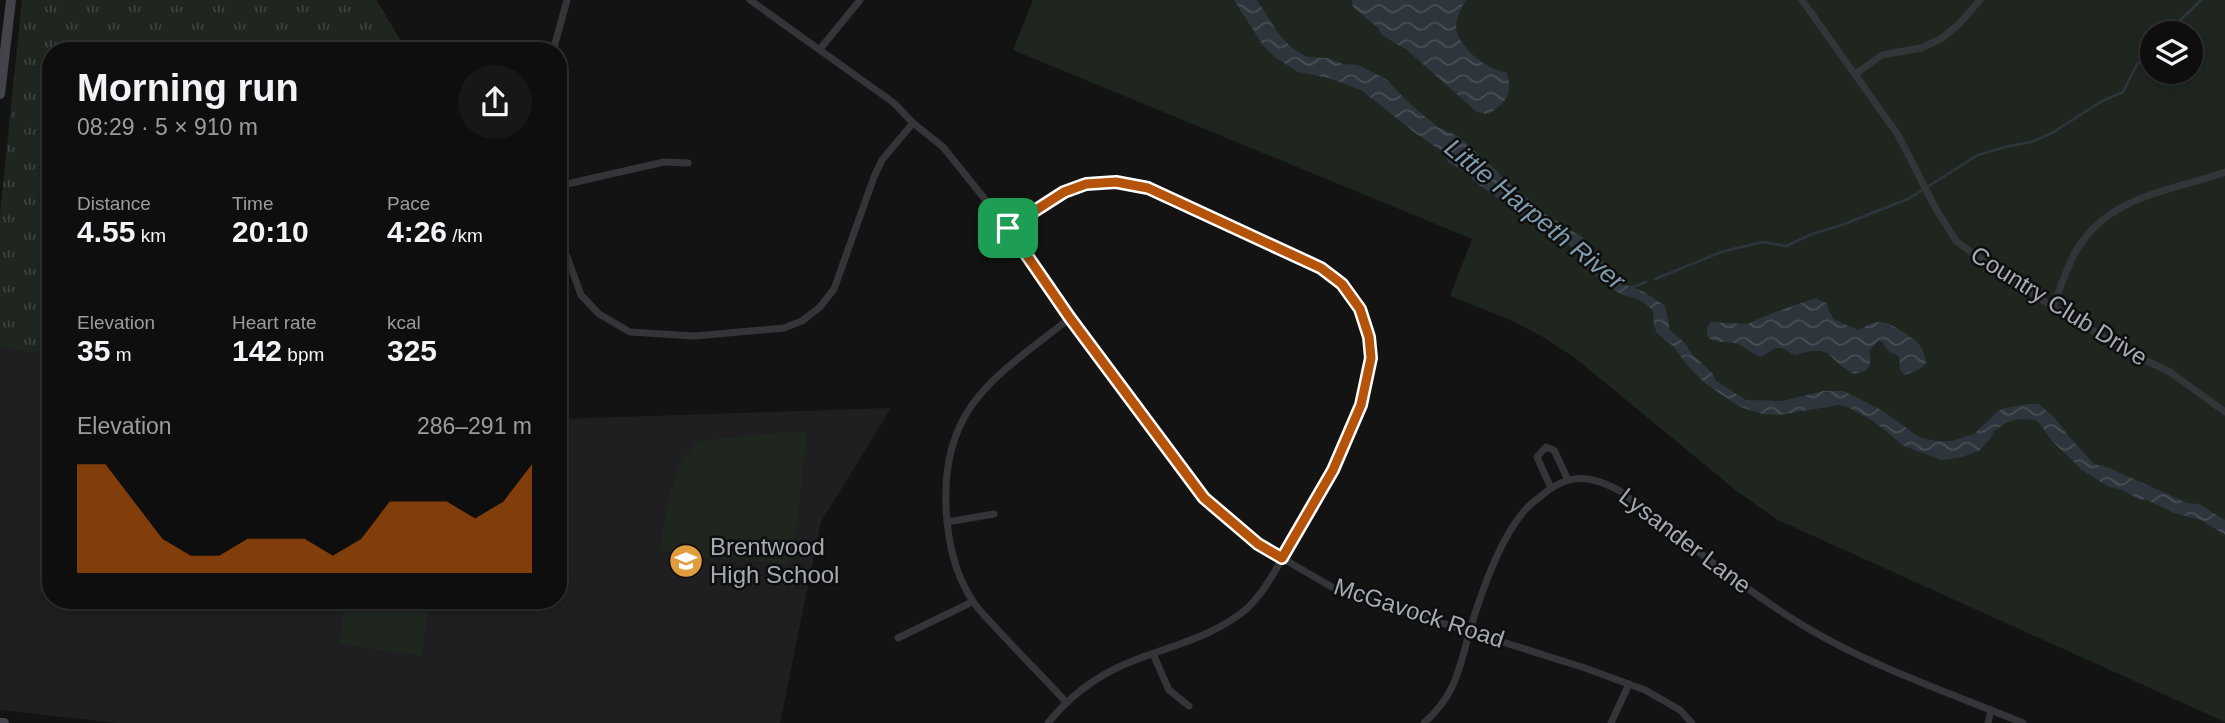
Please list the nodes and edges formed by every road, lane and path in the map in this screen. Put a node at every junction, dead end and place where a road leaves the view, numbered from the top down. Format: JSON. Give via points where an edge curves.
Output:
{"nodes":[{"id":1,"x":11,"y":0,"type":"edge"},
{"id":2,"x":567,"y":0,"type":"edge"},
{"id":3,"x":750,"y":0,"type":"edge"},
{"id":4,"x":860,"y":0,"type":"edge"},
{"id":5,"x":1802,"y":0,"type":"edge"},
{"id":6,"x":1979,"y":0,"type":"edge"},
{"id":7,"x":555,"y":42,"type":"edge"},
{"id":8,"x":820,"y":49,"type":"junction"},
{"id":9,"x":1855,"y":74,"type":"junction"},
{"id":10,"x":0,"y":94,"type":"edge"},
{"id":11,"x":913,"y":123,"type":"junction"},
{"id":12,"x":688,"y":163,"type":"dead end"},
{"id":13,"x":2225,"y":172,"type":"edge"},
{"id":14,"x":567,"y":184,"type":"edge"},
{"id":15,"x":1008,"y":228,"type":"junction"},
{"id":16,"x":567,"y":256,"type":"edge"},
{"id":17,"x":2053,"y":307,"type":"junction"},
{"id":18,"x":1070,"y":318,"type":"junction"},
{"id":19,"x":2225,"y":412,"type":"edge"},
{"id":20,"x":1568,"y":480,"type":"junction"},
{"id":21,"x":1551,"y":488,"type":"junction"},
{"id":22,"x":994,"y":514,"type":"dead end"},
{"id":23,"x":947,"y":522,"type":"junction"},
{"id":24,"x":1282,"y":558,"type":"junction"},
{"id":25,"x":972,"y":601,"type":"junction"},
{"id":26,"x":1470,"y":631,"type":"junction"},
{"id":27,"x":898,"y":638,"type":"dead end"},
{"id":28,"x":1153,"y":654,"type":"junction"},
{"id":29,"x":1629,"y":684,"type":"junction"},
{"id":30,"x":1066,"y":702,"type":"junction"},
{"id":31,"x":1189,"y":706,"type":"dead end"},
{"id":32,"x":1991,"y":710,"type":"junction"},
{"id":33,"x":1048,"y":723,"type":"edge"},
{"id":34,"x":1424,"y":723,"type":"edge"},
{"id":35,"x":1611,"y":723,"type":"edge"},
{"id":36,"x":1692,"y":723,"type":"edge"},
{"id":37,"x":1988,"y":723,"type":"edge"},
{"id":38,"x":2023,"y":723,"type":"edge"}],
"edges":[{"from":1,"to":10,"type":"main road"},
{"from":2,"to":7,"type":"street"},
{"from":3,"to":8,"type":"street","name":"McGavock Road"},
{"from":4,"to":8,"type":"street"},
{"from":5,"to":9,"type":"street","name":"Country Club Drive"},
{"from":6,"to":9,"type":"street","via":[[1941,39],[1882,55]]},
{"from":8,"to":11,"type":"street","name":"McGavock Road","via":[[894,103]]},
{"from":9,"to":17,"type":"street","name":"Country Club Drive","via":[[1898,135],[1956,241]]},
{"from":11,"to":15,"type":"street","name":"McGavock Road","via":[[943,147]]},
{"from":11,"to":16,"type":"street","via":[[882,160],[834,289],[802,321],[783,328],[695,336],[629,332],[599,314],[581,295]]},
{"from":12,"to":14,"type":"street","via":[[664,162]]},
{"from":13,"to":17,"type":"street","via":[[2139,198],[2109,214],[2077,250]]},
{"from":15,"to":18,"type":"street","name":"McGavock Road"},
{"from":15,"to":24,"type":"street","via":[[1064,192],[1086,184],[1116,182],[1148,188],[1279,247],[1342,284],[1360,309],[1369,337],[1367,384],[1333,470]]},
{"from":17,"to":19,"type":"street","name":"Country Club Drive","via":[[2170,372]]},
{"from":18,"to":23,"type":"street","via":[[995,377],[971,404],[954,439],[945,481]]},
{"from":18,"to":24,"type":"street","name":"McGavock Road","via":[[1204,498],[1258,544]]},
{"from":20,"to":21,"type":"street","name":"Lysander Lane"},
{"from":20,"to":21,"type":"street","via":[[1554,450],[1546,447],[1537,457]]},
{"from":20,"to":32,"type":"street","name":"Lysander Lane","via":[[1601,481],[1620,491],[1806,627],[1869,660]]},
{"from":21,"to":26,"type":"street","name":"Lysander Lane","via":[[1524,510],[1505,540]]},
{"from":22,"to":23,"type":"street"},
{"from":23,"to":25,"type":"street","via":[[949,544]]},
{"from":24,"to":26,"type":"street","name":"McGavock Road","via":[[1337,590]]},
{"from":24,"to":28,"type":"street","via":[[1247,609],[1205,636]]},
{"from":25,"to":27,"type":"street"},
{"from":25,"to":30,"type":"street"},
{"from":26,"to":29,"type":"street","name":"McGavock Road"},
{"from":26,"to":34,"type":"street","name":"Lysander Lane","via":[[1451,688]]},
{"from":28,"to":30,"type":"street","via":[[1097,678]]},
{"from":28,"to":31,"type":"street","via":[[1169,690]]},
{"from":29,"to":35,"type":"street"},
{"from":29,"to":36,"type":"street","name":"McGavock Road","via":[[1680,710]]},
{"from":30,"to":33,"type":"street"},
{"from":32,"to":37,"type":"street"},
{"from":32,"to":38,"type":"street","name":"Lysander Lane"}]}
